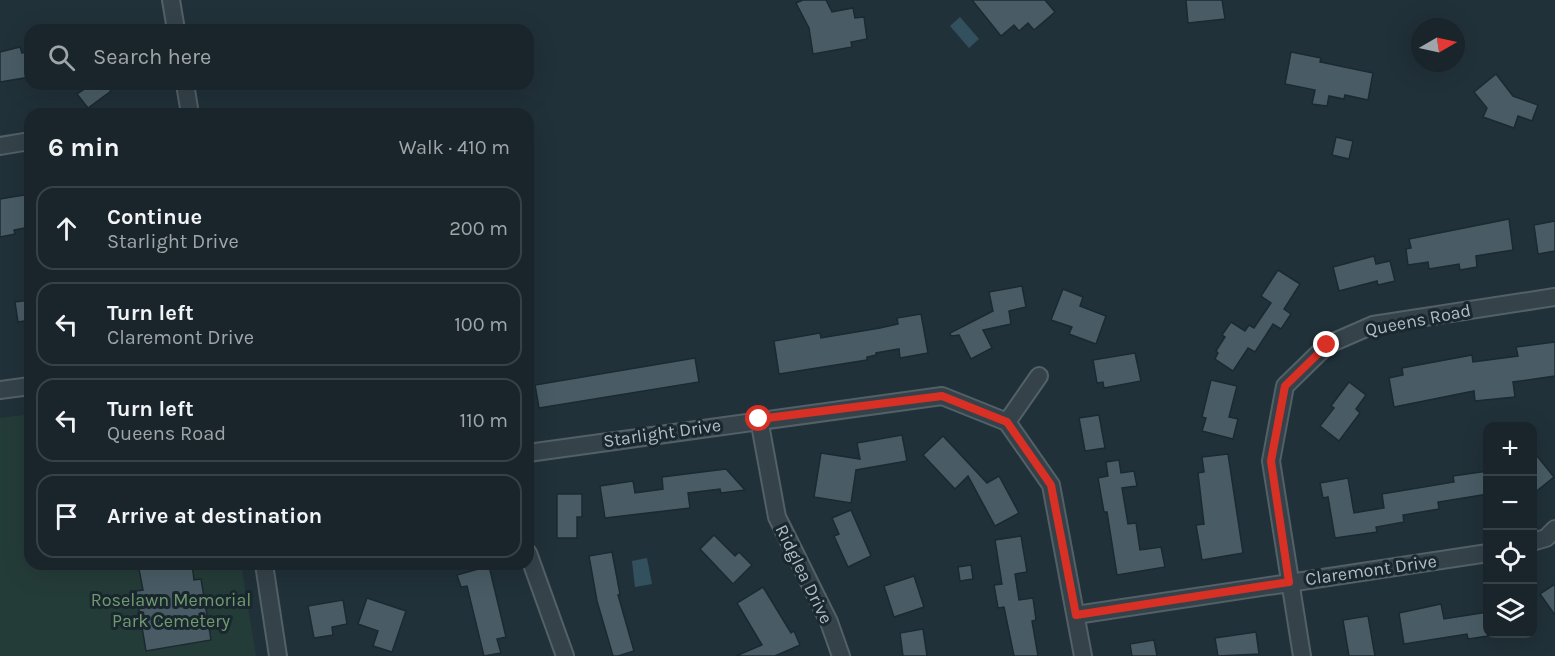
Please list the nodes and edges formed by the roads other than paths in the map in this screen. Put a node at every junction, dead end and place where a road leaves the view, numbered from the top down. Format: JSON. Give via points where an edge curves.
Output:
{"nodes":[{"id":1,"x":171,"y":0,"type":"edge"},
{"id":2,"x":175,"y":24,"type":"edge"},
{"id":3,"x":186,"y":90,"type":"edge"},
{"id":4,"x":189,"y":108,"type":"edge"},
{"id":5,"x":24,"y":142,"type":"edge"},
{"id":6,"x":0,"y":146,"type":"edge"},
{"id":7,"x":1555,"y":297,"type":"edge"},
{"id":8,"x":1039,"y":376,"type":"dead end"},
{"id":9,"x":24,"y":387,"type":"edge"},
{"id":10,"x":0,"y":390,"type":"edge"},
{"id":11,"x":759,"y":419,"type":"junction"},
{"id":12,"x":1007,"y":422,"type":"junction"},
{"id":13,"x":534,"y":452,"type":"edge"},
{"id":14,"x":1555,"y":529,"type":"edge"},
{"id":15,"x":1537,"y":541,"type":"edge"},
{"id":16,"x":1483,"y":554,"type":"edge"},
{"id":17,"x":265,"y":570,"type":"edge"},
{"id":18,"x":534,"y":570,"type":"edge"},
{"id":19,"x":1289,"y":582,"type":"junction"},
{"id":20,"x":1076,"y":615,"type":"junction"},
{"id":21,"x":278,"y":656,"type":"edge"},
{"id":22,"x":565,"y":656,"type":"edge"},
{"id":23,"x":841,"y":656,"type":"edge"},
{"id":24,"x":1083,"y":656,"type":"edge"},
{"id":25,"x":1302,"y":656,"type":"edge"}],
"edges":[{"from":1,"to":2,"type":"street"},
{"from":3,"to":4,"type":"street"},
{"from":5,"to":6,"type":"street"},
{"from":7,"to":19,"type":"street","name":"Queens Road","via":[[1373,325],[1327,345],[1285,386],[1271,461]]},
{"from":8,"to":12,"type":"street"},
{"from":9,"to":10,"type":"street"},
{"from":11,"to":12,"type":"street","name":"Starlight Drive","via":[[942,396]]},
{"from":11,"to":13,"type":"street","name":"Starlight Drive"},
{"from":11,"to":23,"type":"street","name":"Ridglea Drive","via":[[777,517],[829,622]]},
{"from":12,"to":20,"type":"street","via":[[1051,485]]},
{"from":14,"to":15,"type":"street"},
{"from":16,"to":19,"type":"street","name":"Claremont Drive"},
{"from":17,"to":21,"type":"street"},
{"from":18,"to":22,"type":"street"},
{"from":19,"to":20,"type":"street","name":"Claremont Drive"},
{"from":19,"to":25,"type":"street","name":"Queens Road"},
{"from":20,"to":24,"type":"street"}]}
